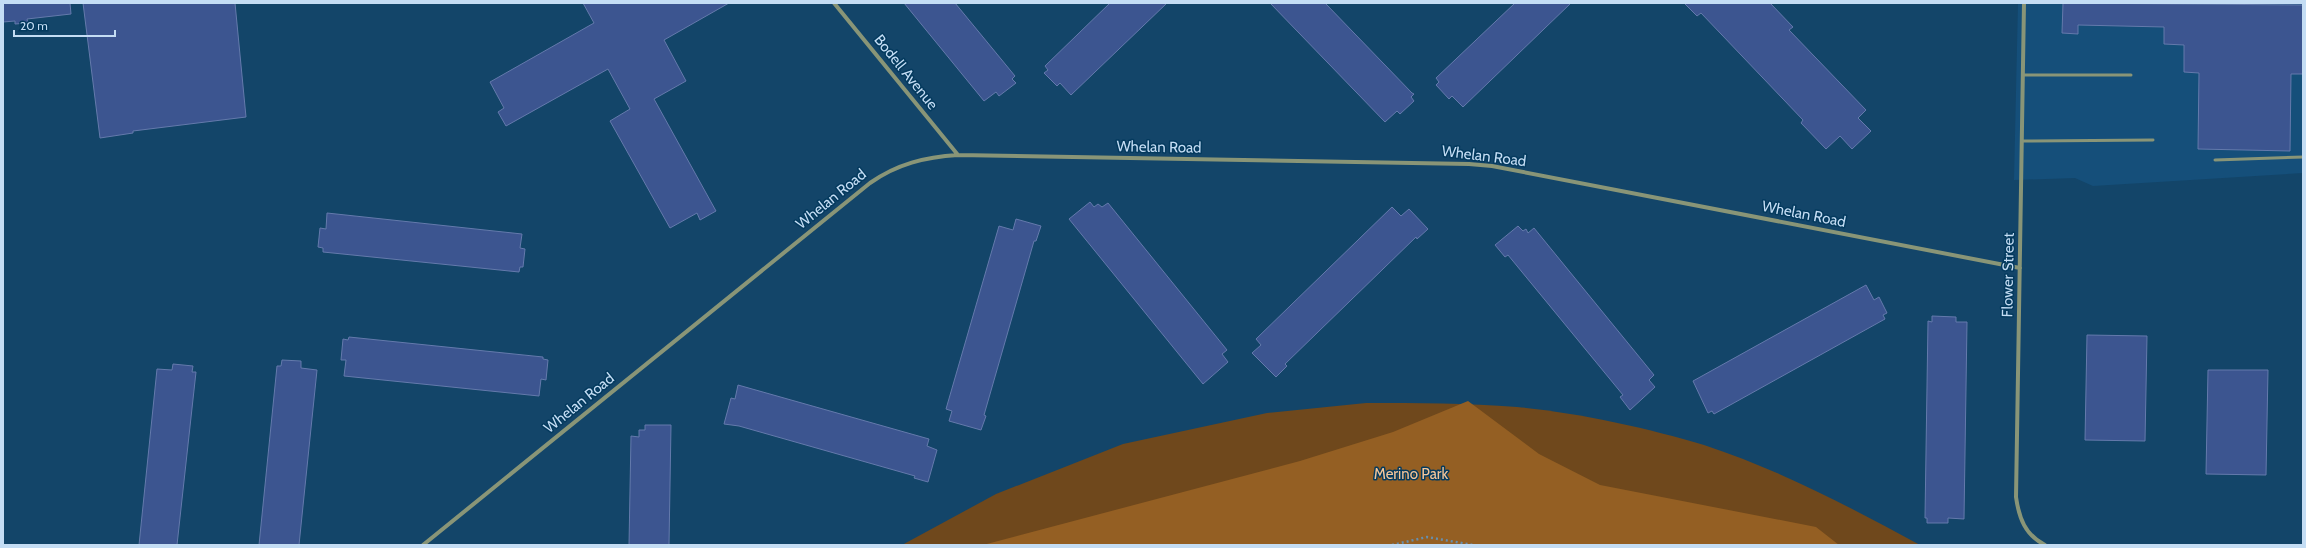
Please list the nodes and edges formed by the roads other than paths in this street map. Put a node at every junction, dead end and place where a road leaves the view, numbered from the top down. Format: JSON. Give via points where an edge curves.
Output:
{"nodes":[{"id":1,"x":834,"y":3,"type":"edge"},
{"id":2,"x":2024,"y":3,"type":"edge"},
{"id":3,"x":2023,"y":75,"type":"junction"},
{"id":4,"x":2132,"y":75,"type":"dead end"},
{"id":5,"x":2153,"y":140,"type":"dead end"},
{"id":6,"x":2022,"y":141,"type":"junction"},
{"id":7,"x":958,"y":155,"type":"junction"},
{"id":8,"x":2303,"y":157,"type":"edge"},
{"id":9,"x":2215,"y":160,"type":"dead end"},
{"id":10,"x":2020,"y":268,"type":"junction"},
{"id":11,"x":422,"y":545,"type":"edge"},
{"id":12,"x":2045,"y":545,"type":"edge"}],
"edges":[{"from":1,"to":7,"type":"street","name":"Bodell Avenue"},
{"from":2,"to":3,"type":"street","name":"Flower Street"},
{"from":3,"to":4,"type":"lane"},
{"from":3,"to":6,"type":"street","name":"Flower Street"},
{"from":5,"to":6,"type":"lane"},
{"from":6,"to":10,"type":"street","name":"Flower Street"},
{"from":7,"to":10,"type":"street","name":"Whelan Road","via":[[1448,163],[1484,166]]},
{"from":7,"to":11,"type":"street","name":"Whelan Road","via":[[908,163],[870,183]]},
{"from":8,"to":9,"type":"lane"},
{"from":10,"to":12,"type":"street","name":"Flower Street","via":[[2016,497],[2022,522],[2029,533]]}]}
